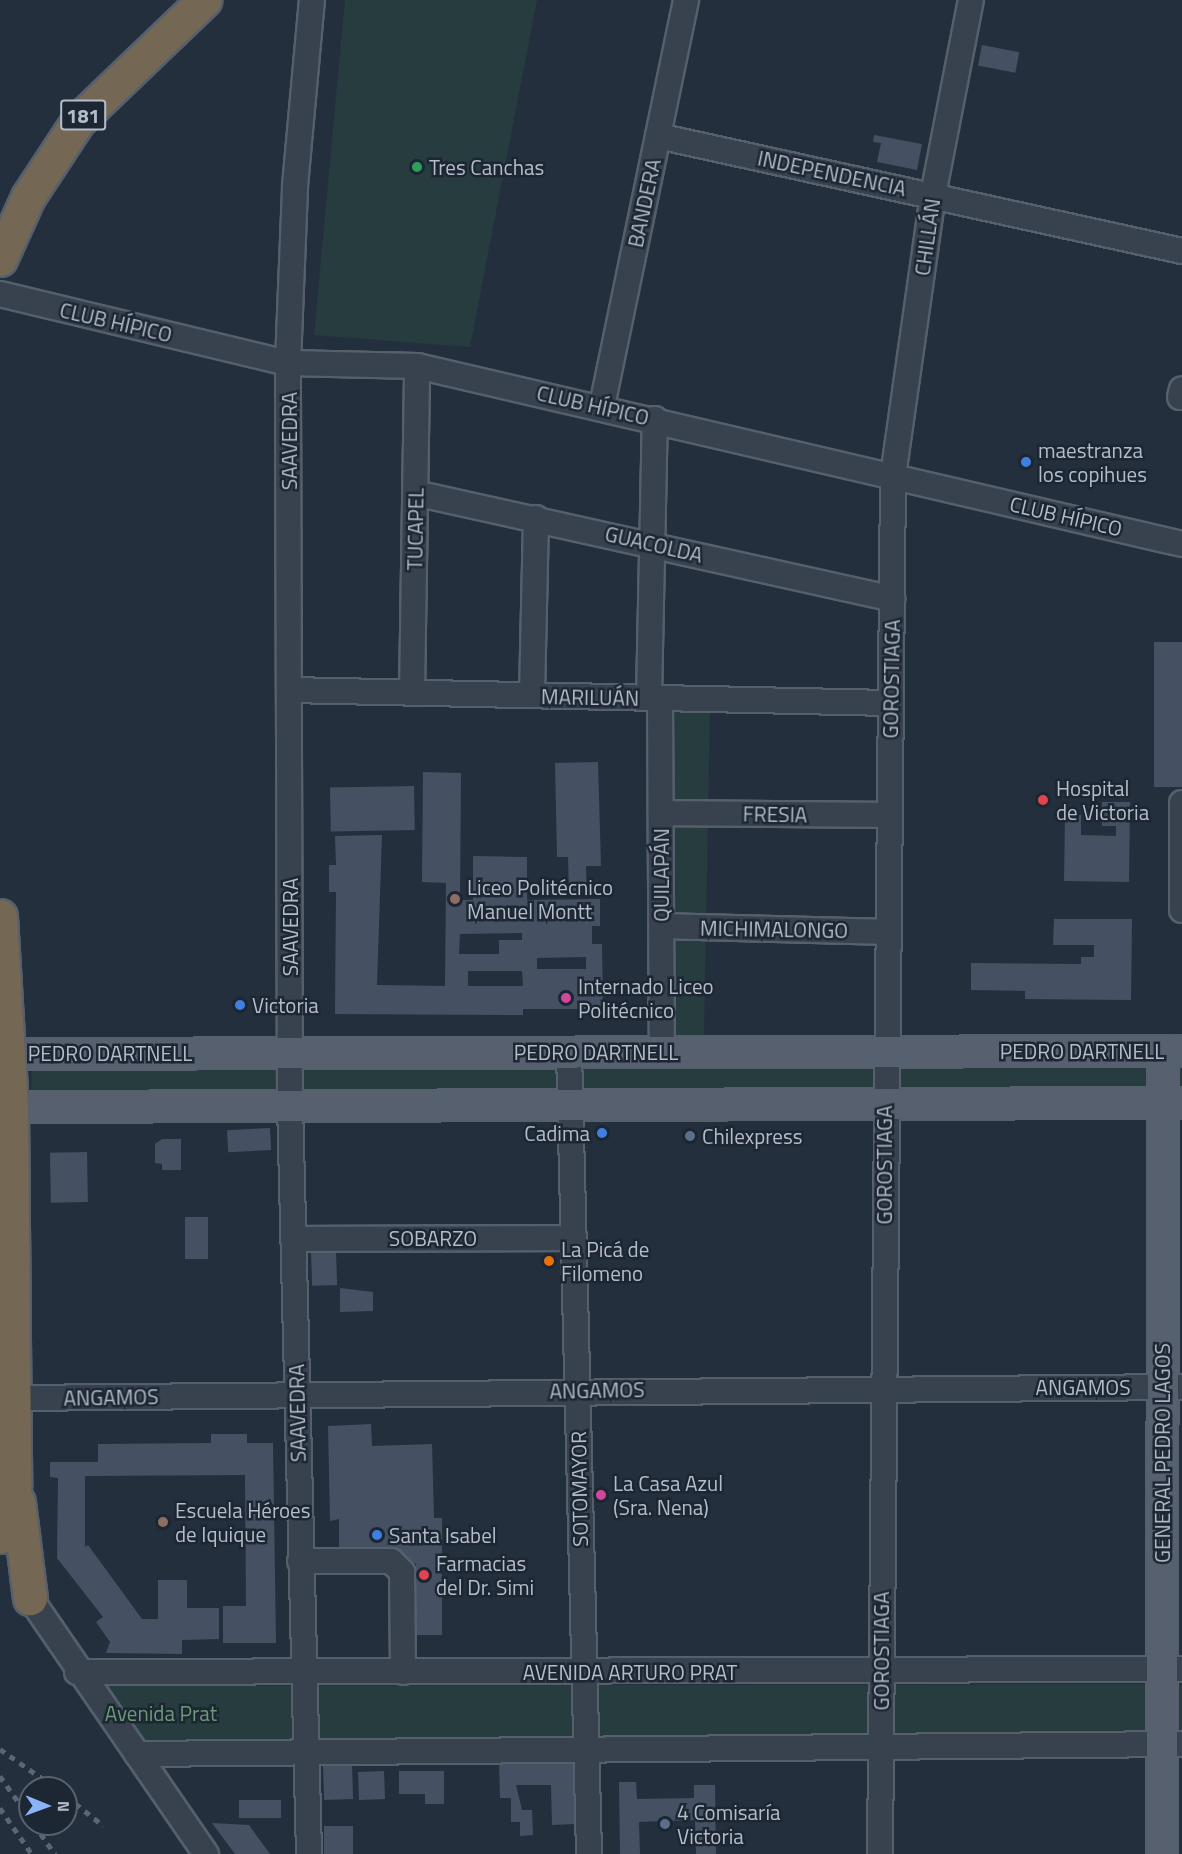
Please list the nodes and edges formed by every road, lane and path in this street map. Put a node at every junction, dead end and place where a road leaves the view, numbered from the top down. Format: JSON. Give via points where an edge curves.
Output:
{"nodes":[{"id":1,"x":204,"y":0,"type":"edge"},
{"id":2,"x":312,"y":0,"type":"edge"},
{"id":3,"x":686,"y":0,"type":"edge"},
{"id":4,"x":971,"y":0,"type":"edge"},
{"id":5,"x":658,"y":136,"type":"junction"},
{"id":6,"x":933,"y":195,"type":"junction"},
{"id":7,"x":1182,"y":251,"type":"edge"},
{"id":8,"x":0,"y":259,"type":"edge"},
{"id":9,"x":0,"y":294,"type":"edge"},
{"id":10,"x":288,"y":363,"type":"junction"},
{"id":11,"x":417,"y":366,"type":"junction"},
{"id":12,"x":602,"y":406,"type":"junction"},
{"id":13,"x":655,"y":419,"type":"junction"},
{"id":14,"x":893,"y":476,"type":"junction"},
{"id":15,"x":415,"y":493,"type":"junction"},
{"id":16,"x":536,"y":518,"type":"junction"},
{"id":17,"x":651,"y":542,"type":"junction"},
{"id":18,"x":1182,"y":544,"type":"edge"},
{"id":19,"x":892,"y":599,"type":"junction"},
{"id":20,"x":289,"y":690,"type":"junction"},
{"id":21,"x":412,"y":693,"type":"junction"},
{"id":22,"x":532,"y":695,"type":"junction"},
{"id":23,"x":655,"y":698,"type":"junction"},
{"id":24,"x":891,"y":703,"type":"junction"},
{"id":25,"x":1182,"y":803,"type":"edge"},
{"id":26,"x":661,"y":813,"type":"junction"},
{"id":27,"x":889,"y":815,"type":"junction"},
{"id":28,"x":1182,"y":910,"type":"edge"},
{"id":29,"x":0,"y":916,"type":"edge"},
{"id":30,"x":662,"y":926,"type":"junction"},
{"id":31,"x":887,"y":932,"type":"junction"},
{"id":32,"x":1173,"y":1051,"type":"edge"},
{"id":33,"x":569,"y":1052,"type":"junction"},
{"id":34,"x":662,"y":1052,"type":"junction"},
{"id":35,"x":885,"y":1052,"type":"junction"},
{"id":36,"x":290,"y":1053,"type":"junction"},
{"id":37,"x":9,"y":1054,"type":"junction"},
{"id":38,"x":290,"y":1102,"type":"junction"},
{"id":39,"x":570,"y":1103,"type":"junction"},
{"id":40,"x":885,"y":1103,"type":"junction"},
{"id":41,"x":1173,"y":1103,"type":"edge"},
{"id":42,"x":11,"y":1107,"type":"junction"},
{"id":43,"x":573,"y":1238,"type":"junction"},
{"id":44,"x":293,"y":1239,"type":"junction"},
{"id":45,"x":884,"y":1387,"type":"junction"},
{"id":46,"x":1172,"y":1387,"type":"edge"},
{"id":47,"x":577,"y":1390,"type":"junction"},
{"id":48,"x":296,"y":1394,"type":"junction"},
{"id":49,"x":13,"y":1398,"type":"junction"},
{"id":50,"x":14,"y":1487,"type":"junction"},
{"id":51,"x":0,"y":1536,"type":"edge"},
{"id":52,"x":300,"y":1561,"type":"junction"},
{"id":53,"x":0,"y":1567,"type":"edge"},
{"id":54,"x":0,"y":1586,"type":"edge"},
{"id":55,"x":30,"y":1598,"type":"junction"},
{"id":56,"x":1172,"y":1670,"type":"edge"},
{"id":57,"x":879,"y":1671,"type":"junction"},
{"id":58,"x":77,"y":1672,"type":"junction"},
{"id":59,"x":402,"y":1672,"type":"junction"},
{"id":60,"x":584,"y":1672,"type":"junction"},
{"id":61,"x":303,"y":1673,"type":"junction"},
{"id":62,"x":881,"y":1744,"type":"junction"},
{"id":63,"x":1172,"y":1744,"type":"edge"},
{"id":64,"x":586,"y":1747,"type":"junction"},
{"id":65,"x":304,"y":1752,"type":"junction"},
{"id":66,"x":137,"y":1755,"type":"junction"},
{"id":67,"x":206,"y":1854,"type":"edge"},
{"id":68,"x":309,"y":1854,"type":"edge"},
{"id":69,"x":589,"y":1854,"type":"edge"},
{"id":70,"x":880,"y":1854,"type":"edge"},
{"id":71,"x":1162,"y":1854,"type":"edge"}],
"edges":[{"from":1,"to":8,"type":"highway","number":"181","via":[[78,121],[28,196]]},
{"from":2,"to":10,"type":"street","name":"SAAVEDRA","via":[[295,186]]},
{"from":3,"to":5,"type":"street","name":"BANDERA"},
{"from":4,"to":6,"type":"street","name":"CHILLÁN"},
{"from":5,"to":6,"type":"street","name":"INDEPENDENCIA"},
{"from":5,"to":12,"type":"street","name":"BANDERA"},
{"from":6,"to":7,"type":"street","name":"INDEPENDENCIA"},
{"from":6,"to":14,"type":"street","name":"CHILLÁN"},
{"from":9,"to":10,"type":"street","name":"CLUB HÍPICO"},
{"from":10,"to":11,"type":"street","name":"CLUB HÍPICO"},
{"from":10,"to":20,"type":"street","name":"SAAVEDRA"},
{"from":11,"to":12,"type":"street","name":"CLUB HÍPICO"},
{"from":11,"to":15,"type":"street","name":"TUCAPEL"},
{"from":12,"to":13,"type":"street","name":"CLUB HÍPICO"},
{"from":13,"to":14,"type":"street","name":"CLUB HÍPICO"},
{"from":13,"to":17,"type":"street","name":"QUILAPÁN"},
{"from":14,"to":18,"type":"street","name":"CLUB HÍPICO"},
{"from":14,"to":19,"type":"street","name":"GOROSTIAGA"},
{"from":15,"to":16,"type":"street","name":"GUACOLDA"},
{"from":15,"to":21,"type":"street","name":"TUCAPEL"},
{"from":16,"to":17,"type":"street","name":"GUACOLDA"},
{"from":16,"to":22,"type":"street"},
{"from":17,"to":19,"type":"street","name":"GUACOLDA"},
{"from":17,"to":23,"type":"street","name":"QUILAPÁN"},
{"from":19,"to":24,"type":"street","name":"GOROSTIAGA"},
{"from":20,"to":21,"type":"street","name":"MARILUÁN"},
{"from":20,"to":36,"type":"street","name":"SAAVEDRA"},
{"from":21,"to":22,"type":"street","name":"MARILUÁN"},
{"from":22,"to":23,"type":"street","name":"MARILUÁN"},
{"from":23,"to":24,"type":"street","name":"MARILUÁN"},
{"from":23,"to":26,"type":"street","name":"QUILAPÁN"},
{"from":24,"to":27,"type":"street","name":"GOROSTIAGA"},
{"from":25,"to":28,"type":"street"},
{"from":26,"to":27,"type":"street","name":"FRESIA"},
{"from":26,"to":30,"type":"street","name":"QUILAPÁN"},
{"from":27,"to":31,"type":"street","name":"GOROSTIAGA"},
{"from":29,"to":37,"type":"highway"},
{"from":30,"to":31,"type":"street","name":"MICHIMALONGO"},
{"from":30,"to":34,"type":"street","name":"QUILAPÁN"},
{"from":31,"to":35,"type":"street","name":"GOROSTIAGA"},
{"from":32,"to":35,"type":"main road","name":"PEDRO DARTNELL"},
{"from":32,"to":41,"type":"main road","name":"GENERAL PEDRO LAGOS"},
{"from":33,"to":34,"type":"main road","name":"PEDRO DARTNELL"},
{"from":33,"to":36,"type":"main road","name":"PEDRO DARTNELL"},
{"from":33,"to":39,"type":"street","name":"SOTOMAYOR"},
{"from":34,"to":35,"type":"main road","name":"PEDRO DARTNELL"},
{"from":35,"to":40,"type":"street","name":"GOROSTIAGA"},
{"from":36,"to":37,"type":"main road","name":"PEDRO DARTNELL"},
{"from":36,"to":38,"type":"street","name":"SAAVEDRA"},
{"from":37,"to":42,"type":"highway"},
{"from":38,"to":39,"type":"main road"},
{"from":38,"to":42,"type":"main road"},
{"from":38,"to":44,"type":"street","name":"SAAVEDRA"},
{"from":39,"to":40,"type":"main road"},
{"from":39,"to":43,"type":"street","name":"SOTOMAYOR"},
{"from":40,"to":41,"type":"main road"},
{"from":40,"to":45,"type":"street","name":"GOROSTIAGA"},
{"from":41,"to":46,"type":"main road","name":"GENERAL PEDRO LAGOS"},
{"from":42,"to":49,"type":"highway"},
{"from":43,"to":44,"type":"street","name":"SOBARZO"},
{"from":43,"to":47,"type":"street","name":"SOTOMAYOR"},
{"from":44,"to":48,"type":"street","name":"SAAVEDRA"},
{"from":45,"to":46,"type":"street","name":"ANGAMOS"},
{"from":45,"to":47,"type":"street","name":"ANGAMOS"},
{"from":45,"to":57,"type":"street","name":"GOROSTIAGA"},
{"from":46,"to":56,"type":"main road","name":"GENERAL PEDRO LAGOS"},
{"from":47,"to":48,"type":"street","name":"ANGAMOS"},
{"from":47,"to":60,"type":"street","name":"SOTOMAYOR"},
{"from":48,"to":49,"type":"street","name":"ANGAMOS"},
{"from":48,"to":52,"type":"street","name":"SAAVEDRA"},
{"from":49,"to":50,"type":"highway"},
{"from":50,"to":51,"type":"highway"},
{"from":50,"to":55,"type":"highway"},
{"from":52,"to":59,"type":"street","via":[[391,1561],[402,1572]]},
{"from":52,"to":61,"type":"street","name":"SAAVEDRA"},
{"from":53,"to":55,"type":"highway","via":[[18,1580]]},
{"from":54,"to":55,"type":"highway"},
{"from":55,"to":58,"type":"street"},
{"from":56,"to":57,"type":"street","name":"AVENIDA ARTURO PRAT"},
{"from":56,"to":63,"type":"main road","name":"GENERAL PEDRO LAGOS"},
{"from":57,"to":60,"type":"street","name":"AVENIDA ARTURO PRAT"},
{"from":57,"to":62,"type":"street","name":"GOROSTIAGA"},
{"from":58,"to":61,"type":"street","name":"AVENIDA ARTURO PRAT"},
{"from":58,"to":66,"type":"street"},
{"from":59,"to":60,"type":"street","name":"AVENIDA ARTURO PRAT"},
{"from":59,"to":61,"type":"street","name":"AVENIDA ARTURO PRAT"},
{"from":60,"to":64,"type":"street","name":"SOTOMAYOR"},
{"from":61,"to":65,"type":"street","name":"SAAVEDRA"},
{"from":62,"to":63,"type":"street"},
{"from":62,"to":64,"type":"street"},
{"from":62,"to":70,"type":"street","name":"GOROSTIAGA"},
{"from":63,"to":71,"type":"main road","name":"GENERAL PEDRO LAGOS"},
{"from":64,"to":65,"type":"street"},
{"from":64,"to":69,"type":"street","name":"SOTOMAYOR"},
{"from":65,"to":66,"type":"street"},
{"from":65,"to":68,"type":"street","name":"SAAVEDRA"},
{"from":66,"to":67,"type":"street"}]}
